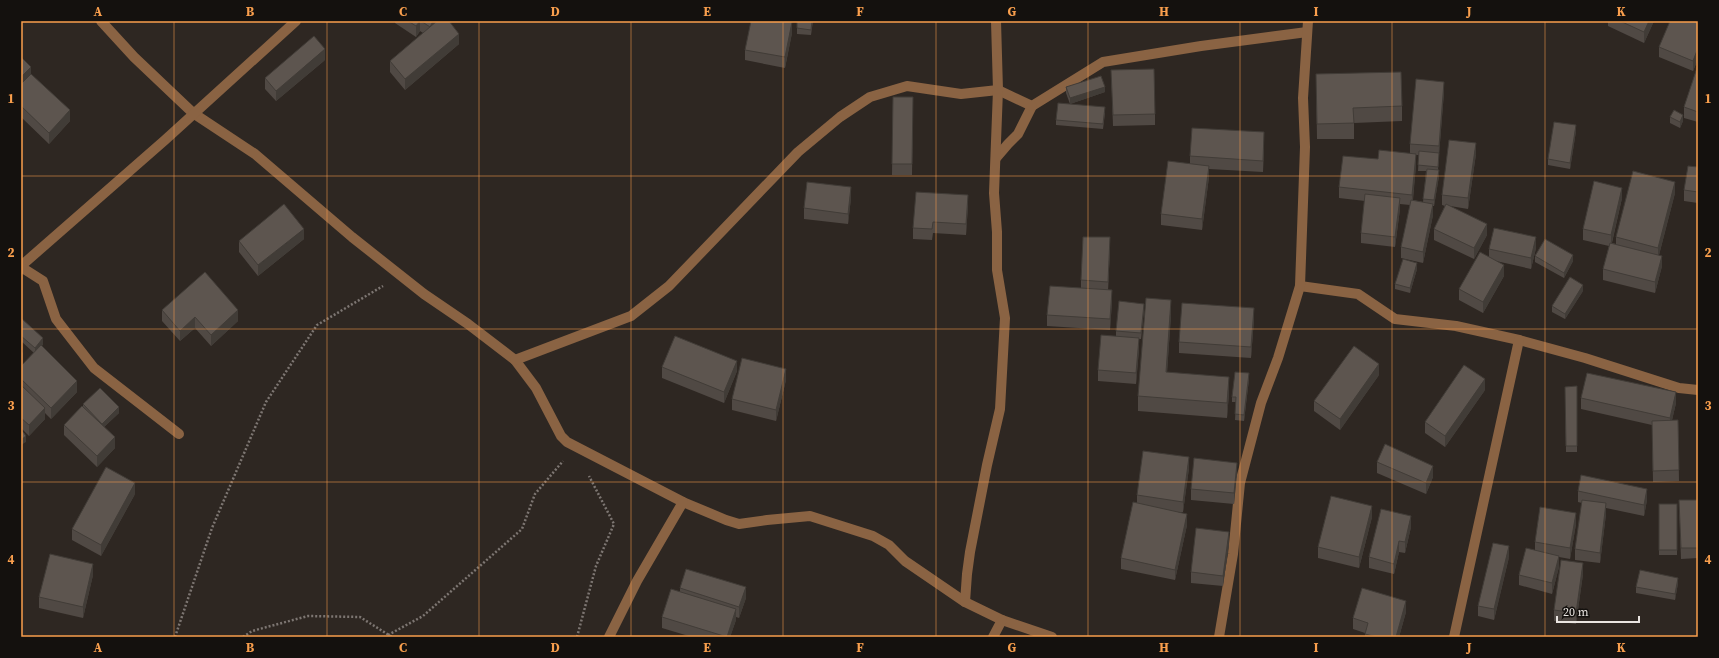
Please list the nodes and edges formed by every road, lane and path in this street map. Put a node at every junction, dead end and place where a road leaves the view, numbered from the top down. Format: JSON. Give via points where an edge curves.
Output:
{"nodes":[{"id":1,"x":102,"y":21,"type":"edge"},
{"id":2,"x":296,"y":21,"type":"edge"},
{"id":3,"x":996,"y":21,"type":"edge"},
{"id":4,"x":1308,"y":21,"type":"edge"},
{"id":5,"x":1307,"y":32,"type":"junction"},
{"id":6,"x":998,"y":90,"type":"junction"},
{"id":7,"x":1032,"y":106,"type":"junction"},
{"id":8,"x":193,"y":113,"type":"junction"},
{"id":9,"x":996,"y":158,"type":"junction"},
{"id":10,"x":21,"y":267,"type":"edge"},
{"id":11,"x":400,"y":276,"type":"junction"},
{"id":12,"x":1300,"y":286,"type":"junction"},
{"id":13,"x":1519,"y":340,"type":"junction"},
{"id":14,"x":516,"y":360,"type":"junction"},
{"id":15,"x":1698,"y":390,"type":"edge"},
{"id":16,"x":179,"y":434,"type":"dead end"},
{"id":17,"x":574,"y":446,"type":"junction"},
{"id":18,"x":683,"y":502,"type":"junction"},
{"id":19,"x":965,"y":602,"type":"junction"},
{"id":20,"x":1002,"y":620,"type":"junction"},
{"id":21,"x":388,"y":635,"type":"junction"},
{"id":22,"x":175,"y":637,"type":"edge"},
{"id":23,"x":243,"y":637,"type":"edge"},
{"id":24,"x":392,"y":637,"type":"edge"},
{"id":25,"x":577,"y":637,"type":"edge"},
{"id":26,"x":609,"y":637,"type":"edge"},
{"id":27,"x":993,"y":637,"type":"edge"},
{"id":28,"x":1052,"y":637,"type":"edge"},
{"id":29,"x":1220,"y":637,"type":"edge"},
{"id":30,"x":1454,"y":637,"type":"edge"}],
"edges":[{"from":1,"to":8,"type":"street","via":[[134,57]]},
{"from":2,"to":8,"type":"street"},
{"from":3,"to":6,"type":"street"},
{"from":4,"to":5,"type":"street"},
{"from":5,"to":7,"type":"street","via":[[1103,62]]},
{"from":5,"to":12,"type":"street","via":[[1303,98],[1305,147]]},
{"from":6,"to":7,"type":"street"},
{"from":6,"to":9,"type":"street"},
{"from":6,"to":14,"type":"street","via":[[961,94],[907,86],[870,97],[840,117],[798,152],[669,286],[631,316]]},
{"from":7,"to":9,"type":"street","via":[[1018,134]]},
{"from":8,"to":10,"type":"street"},
{"from":8,"to":11,"type":"street","via":[[255,154]]},
{"from":9,"to":19,"type":"street","via":[[994,193],[997,270],[1005,318],[1000,410],[970,552]]},
{"from":10,"to":16,"type":"street","via":[[43,280],[56,319],[94,368]]},
{"from":11,"to":14,"type":"street"},
{"from":11,"to":22,"type":"path","via":[[317,325],[266,402],[212,528]]},
{"from":12,"to":13,"type":"street","via":[[1358,294],[1395,319],[1456,326]]},
{"from":12,"to":29,"type":"street","via":[[1261,403],[1240,483],[1233,554]]},
{"from":13,"to":15,"type":"street","via":[[1679,388]]},
{"from":13,"to":30,"type":"street"},
{"from":14,"to":17,"type":"street","via":[[536,388],[560,436]]},
{"from":17,"to":18,"type":"street"},
{"from":17,"to":21,"type":"path","via":[[535,494],[522,529],[423,616]]},
{"from":17,"to":25,"type":"path","via":[[576,458],[592,480],[614,524],[596,566]]},
{"from":18,"to":19,"type":"street","via":[[713,516],[739,524],[810,516],[873,536],[889,545],[905,560]]},
{"from":18,"to":26,"type":"street","via":[[637,581]]},
{"from":19,"to":20,"type":"street"},
{"from":20,"to":27,"type":"street"},
{"from":20,"to":28,"type":"street"},
{"from":21,"to":23,"type":"path","via":[[360,617],[308,616],[252,631]]},
{"from":21,"to":24,"type":"path"}]}
